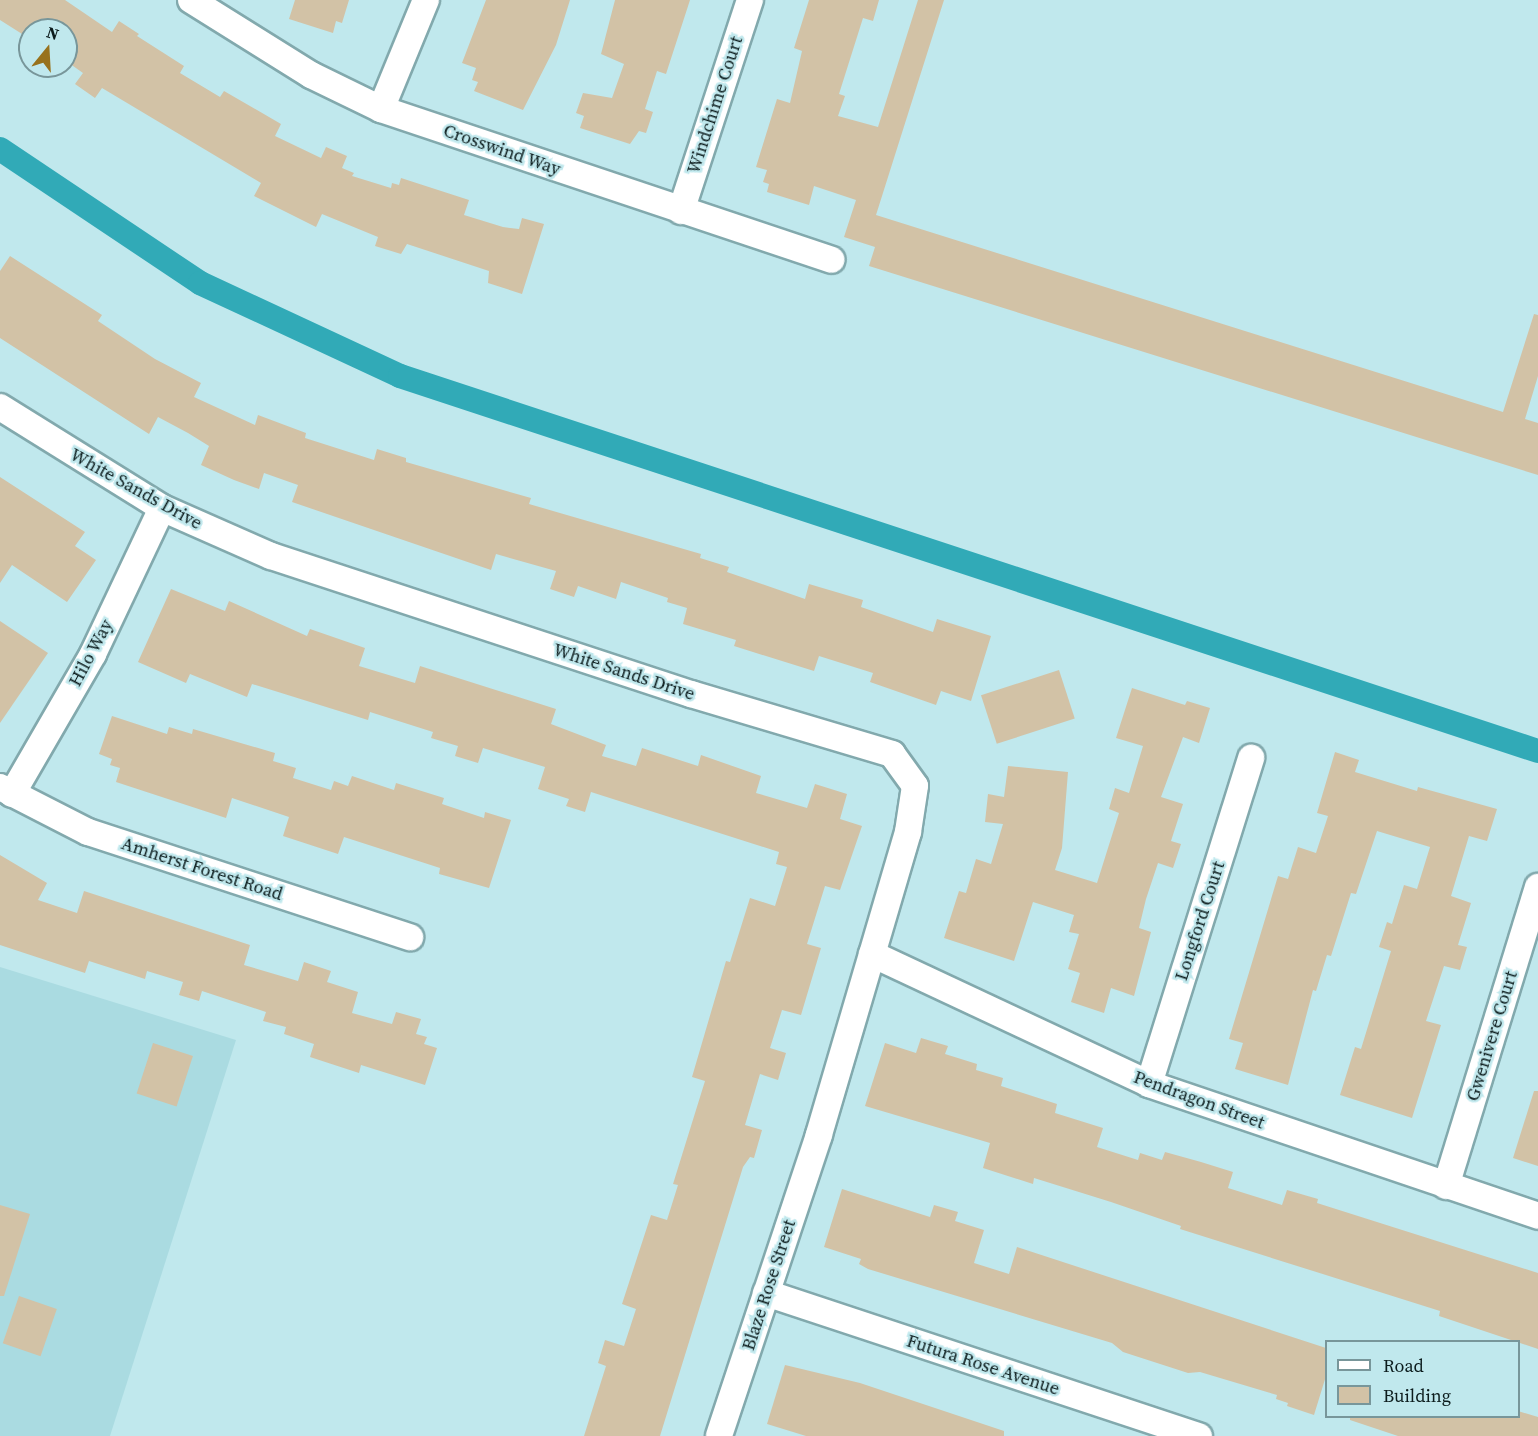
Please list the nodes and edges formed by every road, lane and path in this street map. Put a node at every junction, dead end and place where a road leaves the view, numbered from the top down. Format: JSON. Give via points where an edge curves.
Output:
{"nodes":[{"id":1,"x":191,"y":0,"type":"edge"},
{"id":2,"x":426,"y":0,"type":"edge"},
{"id":3,"x":750,"y":0,"type":"edge"},
{"id":4,"x":381,"y":109,"type":"junction"},
{"id":5,"x":681,"y":211,"type":"junction"},
{"id":6,"x":831,"y":260,"type":"dead end"},
{"id":7,"x":0,"y":407,"type":"edge"},
{"id":8,"x":162,"y":508,"type":"junction"},
{"id":9,"x":1251,"y":758,"type":"dead end"},
{"id":10,"x":6,"y":790,"type":"edge"},
{"id":11,"x":1538,"y":887,"type":"edge"},
{"id":12,"x":410,"y":937,"type":"dead end"},
{"id":13,"x":872,"y":954,"type":"junction"},
{"id":14,"x":1149,"y":1084,"type":"junction"},
{"id":15,"x":819,"y":1135,"type":"joint"},
{"id":16,"x":1446,"y":1186,"type":"junction"},
{"id":17,"x":1538,"y":1216,"type":"edge"},
{"id":18,"x":766,"y":1293,"type":"junction"},
{"id":19,"x":719,"y":1436,"type":"edge"},
{"id":20,"x":1199,"y":1436,"type":"edge"}],
"edges":[{"from":1,"to":4,"type":"street","name":"Crosswind Way","via":[[302,70]]},
{"from":2,"to":4,"type":"street"},
{"from":3,"to":5,"type":"street","name":"Windchime Court"},
{"from":4,"to":5,"type":"street","name":"Crosswind Way"},
{"from":5,"to":6,"type":"street","name":"Crosswind Way"},
{"from":7,"to":8,"type":"street","name":"White Sands Drive"},
{"from":8,"to":10,"type":"street","name":"Hilo Way","via":[[93,654]]},
{"from":8,"to":13,"type":"street","name":"White Sands Drive","via":[[271,556],[691,694],[892,754],[915,786],[908,832]]},
{"from":9,"to":14,"type":"street","name":"Longford Court"},
{"from":10,"to":12,"type":"street","name":"Amherst Forest Road","via":[[88,832]]},
{"from":11,"to":16,"type":"street","name":"Gwenivere Court"},
{"from":13,"to":14,"type":"street","name":"Pendragon Street"},
{"from":13,"to":15,"type":"street","name":"White Sands Drive"},
{"from":14,"to":16,"type":"street","name":"Pendragon Street"},
{"from":15,"to":18,"type":"street","name":"Blaze Rose Street"},
{"from":16,"to":17,"type":"street","name":"Pendragon Street"},
{"from":18,"to":19,"type":"street","name":"Blaze Rose Street"},
{"from":18,"to":20,"type":"street","name":"Futura Rose Avenue"}]}
